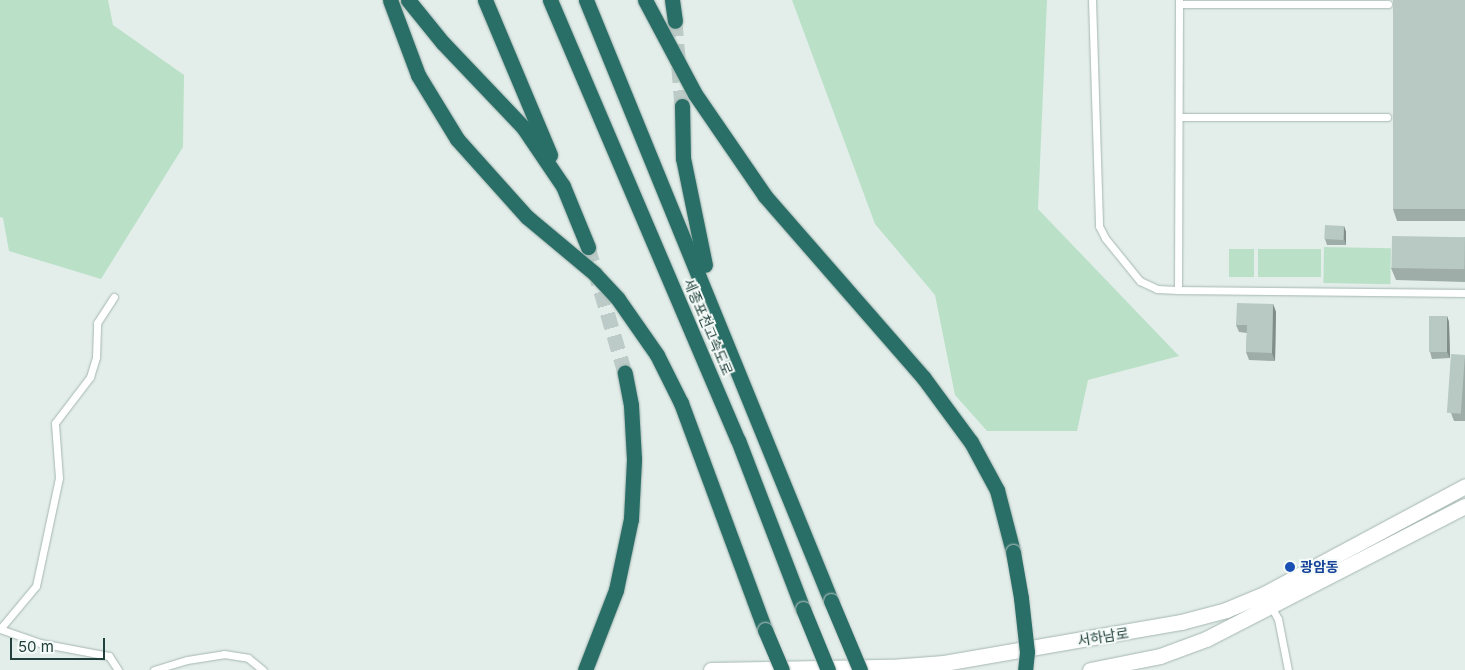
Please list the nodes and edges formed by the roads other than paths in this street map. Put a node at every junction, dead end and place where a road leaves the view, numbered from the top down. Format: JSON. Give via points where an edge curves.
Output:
{"nodes":[{"id":1,"x":390,"y":0,"type":"edge"},
{"id":2,"x":408,"y":0,"type":"edge"},
{"id":3,"x":484,"y":0,"type":"edge"},
{"id":4,"x":550,"y":0,"type":"edge"},
{"id":5,"x":586,"y":0,"type":"edge"},
{"id":6,"x":646,"y":0,"type":"edge"},
{"id":7,"x":672,"y":0,"type":"edge"},
{"id":8,"x":1092,"y":0,"type":"edge"},
{"id":9,"x":1179,"y":2,"type":"edge"},
{"id":10,"x":1388,"y":4,"type":"dead end"},
{"id":11,"x":675,"y":21,"type":"tunnel mouth"},
{"id":12,"x":682,"y":106,"type":"tunnel mouth"},
{"id":13,"x":1179,"y":117,"type":"junction"},
{"id":14,"x":1387,"y":117,"type":"dead end"},
{"id":15,"x":563,"y":186,"type":"junction"},
{"id":16,"x":588,"y":248,"type":"tunnel mouth"},
{"id":17,"x":1178,"y":290,"type":"junction"},
{"id":18,"x":1465,"y":293,"type":"edge"},
{"id":19,"x":114,"y":298,"type":"dead end"},
{"id":20,"x":717,"y":315,"type":"junction"},
{"id":21,"x":625,"y":373,"type":"tunnel mouth"},
{"id":22,"x":1465,"y":486,"type":"edge"},
{"id":23,"x":1465,"y":506,"type":"edge"},
{"id":24,"x":1267,"y":600,"type":"junction"},
{"id":25,"x":0,"y":629,"type":"edge"},
{"id":26,"x":587,"y":666,"type":"edge"},
{"id":27,"x":118,"y":670,"type":"edge"},
{"id":28,"x":154,"y":670,"type":"edge"},
{"id":29,"x":263,"y":670,"type":"edge"},
{"id":30,"x":710,"y":670,"type":"edge"},
{"id":31,"x":782,"y":670,"type":"edge"},
{"id":32,"x":828,"y":670,"type":"edge"},
{"id":33,"x":860,"y":670,"type":"edge"},
{"id":34,"x":1025,"y":670,"type":"edge"},
{"id":35,"x":1090,"y":670,"type":"edge"},
{"id":36,"x":1288,"y":670,"type":"edge"}],
"edges":[{"from":1,"to":31,"type":"highway","bridge":true,"via":[[418,75],[457,139],[527,217],[594,273],[618,299],[656,355],[681,403]]},
{"from":2,"to":15,"type":"highway","via":[[443,43],[523,127]]},
{"from":3,"to":15,"type":"highway"},
{"from":4,"to":32,"type":"highway","name":"세종포천고속도로","bridge":true,"via":[[734,431]]},
{"from":5,"to":20,"type":"highway","name":"세종포천고속도로"},
{"from":6,"to":34,"type":"highway","bridge":true,"via":[[695,94],[766,196],[923,377],[971,442],[997,490],[1012,552],[1022,598],[1027,652]]},
{"from":7,"to":11,"type":"highway"},
{"from":8,"to":17,"type":"lane","via":[[1100,226],[1105,238],[1140,281],[1157,290]]},
{"from":9,"to":10,"type":"lane"},
{"from":9,"to":13,"type":"lane"},
{"from":12,"to":20,"type":"highway","via":[[683,158],[690,207]]},
{"from":13,"to":14,"type":"lane"},
{"from":13,"to":17,"type":"lane"},
{"from":15,"to":16,"type":"highway"},
{"from":17,"to":18,"type":"lane"},
{"from":19,"to":25,"type":"lane","via":[[97,323],[96,357],[90,377],[54,423],[59,478],[36,586]]},
{"from":20,"to":33,"type":"highway","name":"세종포천고속도로","bridge":true},
{"from":21,"to":26,"type":"highway","via":[[632,405],[631,519],[616,590]]},
{"from":22,"to":24,"type":"main road","name":"서하남로"},
{"from":23,"to":24,"type":"main road","name":"서하남로"},
{"from":24,"to":30,"type":"main road","name":"서하남로","via":[[1172,624],[944,663]]},
{"from":24,"to":35,"type":"main road","name":"서하남로","via":[[1206,639],[1160,656]]},
{"from":24,"to":36,"type":"lane","via":[[1278,619]]},
{"from":25,"to":27,"type":"lane","via":[[40,643],[109,656]]},
{"from":28,"to":29,"type":"lane","via":[[224,654],[248,658]]}]}
